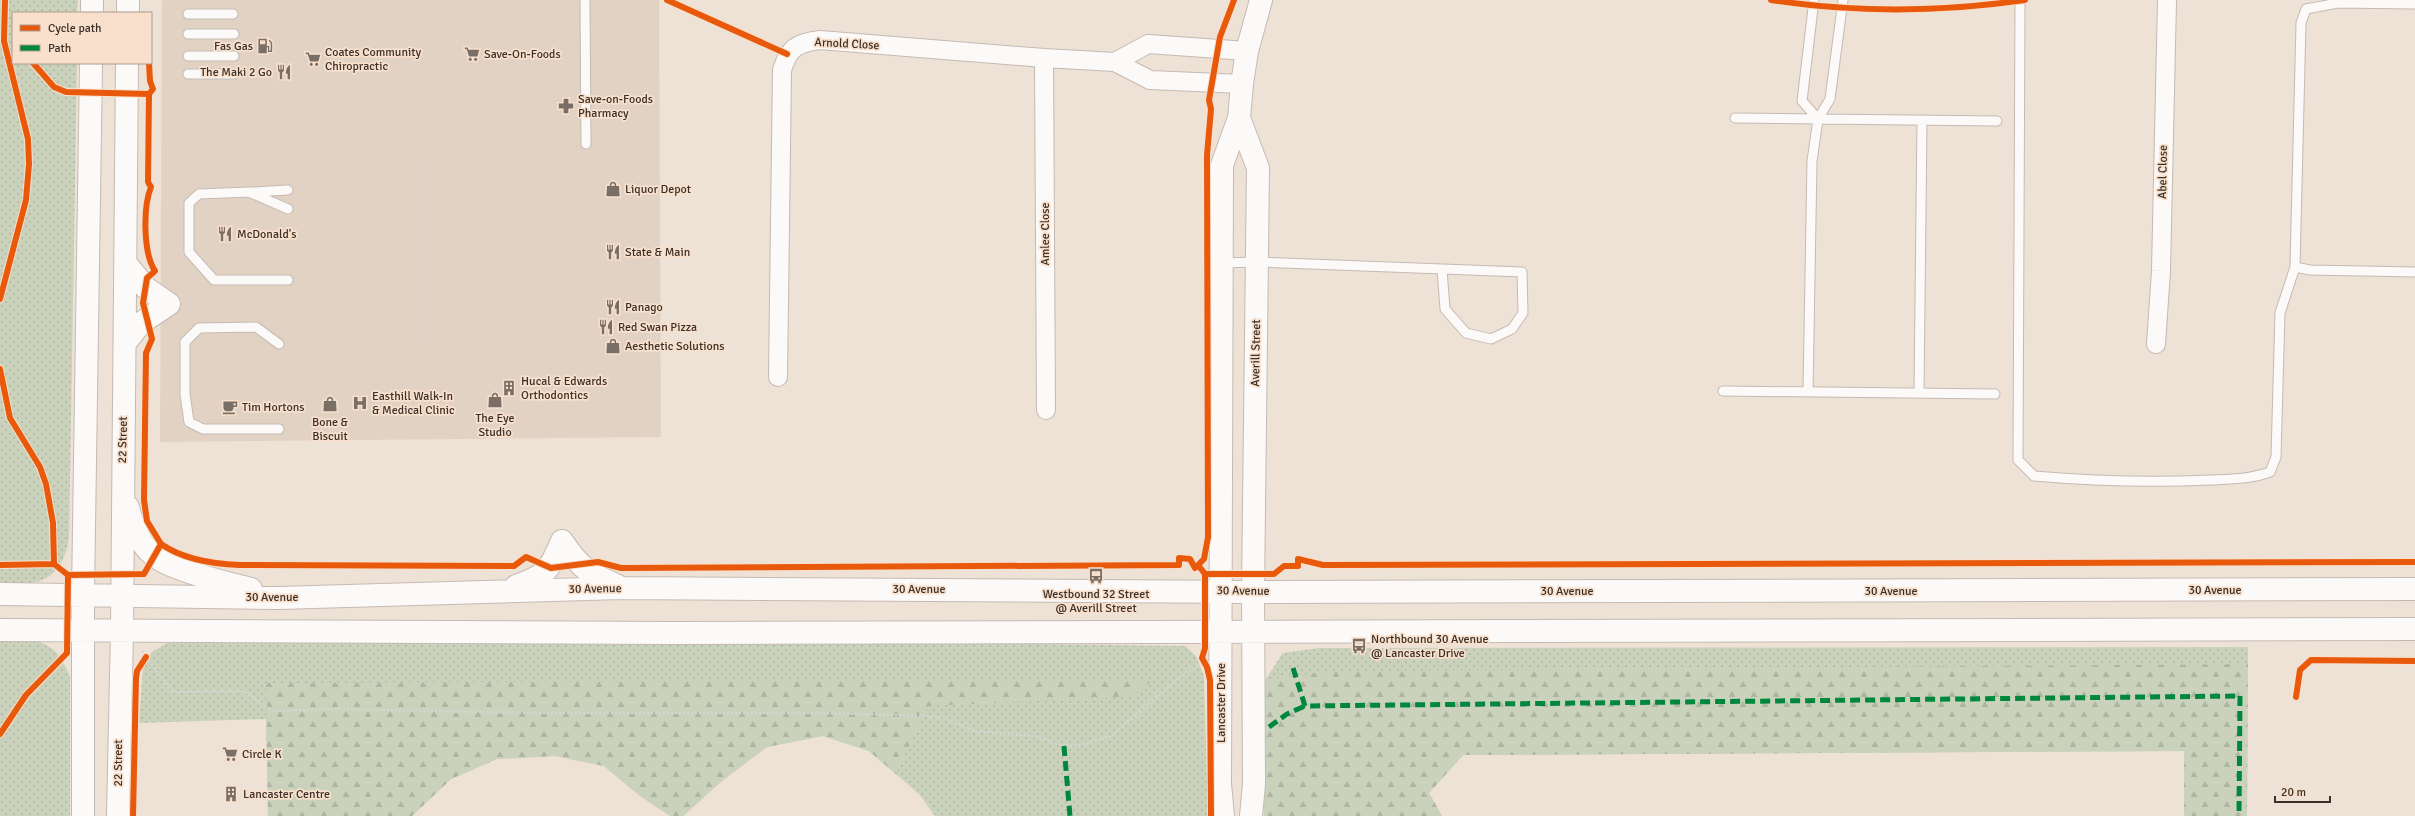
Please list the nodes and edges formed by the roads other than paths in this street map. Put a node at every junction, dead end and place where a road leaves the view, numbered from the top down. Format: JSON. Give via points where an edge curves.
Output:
{"nodes":[{"id":1,"x":92,"y":0,"type":"edge"},
{"id":2,"x":128,"y":0,"type":"edge"},
{"id":3,"x":585,"y":0,"type":"edge"},
{"id":4,"x":1261,"y":0,"type":"edge"},
{"id":5,"x":1814,"y":0,"type":"edge"},
{"id":6,"x":1843,"y":0,"type":"edge"},
{"id":7,"x":2020,"y":0,"type":"edge"},
{"id":8,"x":2166,"y":0,"type":"edge"},
{"id":9,"x":2415,"y":4,"type":"edge"},
{"id":10,"x":92,"y":12,"type":"edge"},
{"id":11,"x":128,"y":12,"type":"edge"},
{"id":12,"x":188,"y":14,"type":"dead end"},
{"id":13,"x":233,"y":14,"type":"dead end"},
{"id":14,"x":188,"y":34,"type":"dead end"},
{"id":15,"x":234,"y":34,"type":"dead end"},
{"id":16,"x":1247,"y":52,"type":"junction"},
{"id":17,"x":188,"y":56,"type":"dead end"},
{"id":18,"x":234,"y":56,"type":"dead end"},
{"id":19,"x":1044,"y":58,"type":"junction"},
{"id":20,"x":1115,"y":62,"type":"junction"},
{"id":21,"x":91,"y":64,"type":"edge"},
{"id":22,"x":127,"y":64,"type":"edge"},
{"id":23,"x":188,"y":74,"type":"dead end"},
{"id":24,"x":234,"y":74,"type":"dead end"},
{"id":25,"x":1242,"y":84,"type":"junction"},
{"id":26,"x":1240,"y":118,"type":"junction"},
{"id":27,"x":1735,"y":118,"type":"dead end"},
{"id":28,"x":1818,"y":119,"type":"junction"},
{"id":29,"x":1922,"y":121,"type":"junction"},
{"id":30,"x":1997,"y":121,"type":"dead end"},
{"id":31,"x":586,"y":144,"type":"dead end"},
{"id":32,"x":288,"y":190,"type":"dead end"},
{"id":33,"x":249,"y":192,"type":"junction"},
{"id":34,"x":288,"y":209,"type":"dead end"},
{"id":35,"x":1257,"y":262,"type":"junction"},
{"id":36,"x":1222,"y":263,"type":"junction"},
{"id":37,"x":127,"y":265,"type":"junction"},
{"id":38,"x":2295,"y":267,"type":"junction"},
{"id":39,"x":1442,"y":269,"type":"junction"},
{"id":40,"x":2415,"y":272,"type":"edge"},
{"id":41,"x":288,"y":280,"type":"dead end"},
{"id":42,"x":125,"y":342,"type":"junction"},
{"id":43,"x":279,"y":344,"type":"dead end"},
{"id":44,"x":2156,"y":344,"type":"dead end"},
{"id":45,"x":778,"y":377,"type":"dead end"},
{"id":46,"x":1723,"y":391,"type":"dead end"},
{"id":47,"x":1808,"y":392,"type":"junction"},
{"id":48,"x":1919,"y":393,"type":"junction"},
{"id":49,"x":1995,"y":394,"type":"dead end"},
{"id":50,"x":1046,"y":410,"type":"dead end"},
{"id":51,"x":279,"y":429,"type":"dead end"},
{"id":52,"x":122,"y":480,"type":"junction"},
{"id":53,"x":622,"y":588,"type":"junction"},
{"id":54,"x":2415,"y":589,"type":"edge"},
{"id":55,"x":504,"y":590,"type":"junction"},
{"id":56,"x":1221,"y":590,"type":"junction"},
{"id":57,"x":1253,"y":592,"type":"junction"},
{"id":58,"x":0,"y":594,"type":"edge"},
{"id":59,"x":83,"y":594,"type":"junction"},
{"id":60,"x":122,"y":595,"type":"junction"},
{"id":61,"x":279,"y":598,"type":"junction"},
{"id":62,"x":2415,"y":629,"type":"edge"},
{"id":63,"x":0,"y":630,"type":"edge"},
{"id":64,"x":83,"y":630,"type":"junction"},
{"id":65,"x":1213,"y":630,"type":"junction"},
{"id":66,"x":1253,"y":630,"type":"junction"},
{"id":67,"x":122,"y":631,"type":"junction"},
{"id":68,"x":83,"y":816,"type":"edge"},
{"id":69,"x":118,"y":816,"type":"edge"},
{"id":70,"x":1223,"y":816,"type":"edge"},
{"id":71,"x":1252,"y":816,"type":"edge"}],
"edges":[{"from":1,"to":10,"type":"main road"},
{"from":2,"to":11,"type":"main road"},
{"from":3,"to":31,"type":"lane"},
{"from":4,"to":16,"type":"main road","name":"Averill Street"},
{"from":5,"to":28,"type":"lane","via":[[1802,101]]},
{"from":6,"to":28,"type":"lane","via":[[1830,99]]},
{"from":7,"to":38,"type":"lane","via":[[2018,460],[2034,476],[2085,480],[2180,481],[2256,477],[2270,472],[2276,457],[2280,313]]},
{"from":8,"to":44,"type":"street","name":"Abel Close","via":[[2161,271]]},
{"from":9,"to":38,"type":"lane","via":[[2338,3],[2306,9],[2301,23]]},
{"from":12,"to":13,"type":"lane"},
{"from":14,"to":15,"type":"lane"},
{"from":16,"to":20,"type":"street","via":[[1148,44]]},
{"from":16,"to":25,"type":"main road","name":"Averill Street"},
{"from":17,"to":18,"type":"lane"},
{"from":19,"to":20,"type":"street","name":"Arnold Close"},
{"from":19,"to":45,"type":"street","name":"Arnold Close","via":[[820,40],[799,44],[787,54],[782,70],[780,99]]},
{"from":19,"to":50,"type":"street","name":"Amlee Close"},
{"from":20,"to":25,"type":"street","name":"Arnold Close","via":[[1150,80]]},
{"from":21,"to":59,"type":"main road"},
{"from":22,"to":37,"type":"main road","name":"22 Street"},
{"from":23,"to":24,"type":"lane"},
{"from":25,"to":26,"type":"main road","name":"Averill Street"},
{"from":26,"to":35,"type":"main road","name":"Averill Street","via":[[1258,168]]},
{"from":26,"to":36,"type":"main road","name":"Averill Street","via":[[1222,165]]},
{"from":27,"to":28,"type":"lane"},
{"from":28,"to":29,"type":"lane"},
{"from":28,"to":47,"type":"lane","via":[[1812,161]]},
{"from":29,"to":30,"type":"lane"},
{"from":29,"to":48,"type":"lane"},
{"from":32,"to":33,"type":"lane"},
{"from":33,"to":34,"type":"lane"},
{"from":33,"to":41,"type":"lane","via":[[199,194],[189,203],[189,252],[214,280]]},
{"from":35,"to":36,"type":"lane"},
{"from":35,"to":39,"type":"lane"},
{"from":35,"to":57,"type":"main road","name":"Averill Street"},
{"from":36,"to":56,"type":"main road","name":"Averill Street"},
{"from":37,"to":42,"type":"main road","name":"22 Street"},
{"from":37,"to":42,"type":"main road","via":[[146,288],[168,304],[141,323]]},
{"from":38,"to":40,"type":"lane","via":[[2310,270]]},
{"from":39,"to":39,"type":"lane","via":[[1522,272],[1523,313],[1512,330],[1492,338],[1466,333],[1445,309]]},
{"from":42,"to":52,"type":"main road","name":"22 Street"},
{"from":43,"to":51,"type":"lane","via":[[256,327],[199,328],[185,342],[185,394],[190,422],[203,429]]},
{"from":46,"to":47,"type":"lane"},
{"from":47,"to":48,"type":"lane"},
{"from":48,"to":49,"type":"lane"},
{"from":52,"to":60,"type":"main road","name":"22 Street"},
{"from":52,"to":61,"type":"main road","via":[[131,518],[139,537],[154,556],[186,570]]},
{"from":53,"to":55,"type":"main road","name":"30 Avenue"},
{"from":53,"to":55,"type":"main road","via":[[594,576],[577,563],[562,541],[551,568],[536,579]]},
{"from":53,"to":56,"type":"main road","name":"30 Avenue"},
{"from":54,"to":57,"type":"main road","name":"30 Avenue"},
{"from":55,"to":61,"type":"main road","name":"30 Avenue"},
{"from":56,"to":57,"type":"main road","name":"30 Avenue"},
{"from":56,"to":65,"type":"main road","name":"Lancaster Drive"},
{"from":57,"to":66,"type":"main road"},
{"from":58,"to":59,"type":"main road","name":"30 Avenue"},
{"from":59,"to":60,"type":"main road","name":"30 Avenue"},
{"from":59,"to":64,"type":"main road"},
{"from":60,"to":61,"type":"main road","name":"30 Avenue"},
{"from":60,"to":67,"type":"main road","name":"22 Street"},
{"from":62,"to":66,"type":"main road"},
{"from":63,"to":64,"type":"main road"},
{"from":64,"to":67,"type":"main road"},
{"from":64,"to":68,"type":"main road"},
{"from":65,"to":66,"type":"main road"},
{"from":65,"to":67,"type":"main road","via":[[682,633]]},
{"from":65,"to":70,"type":"main road","name":"Lancaster Drive"},
{"from":66,"to":71,"type":"main road"},
{"from":67,"to":69,"type":"main road","name":"22 Street"}]}
